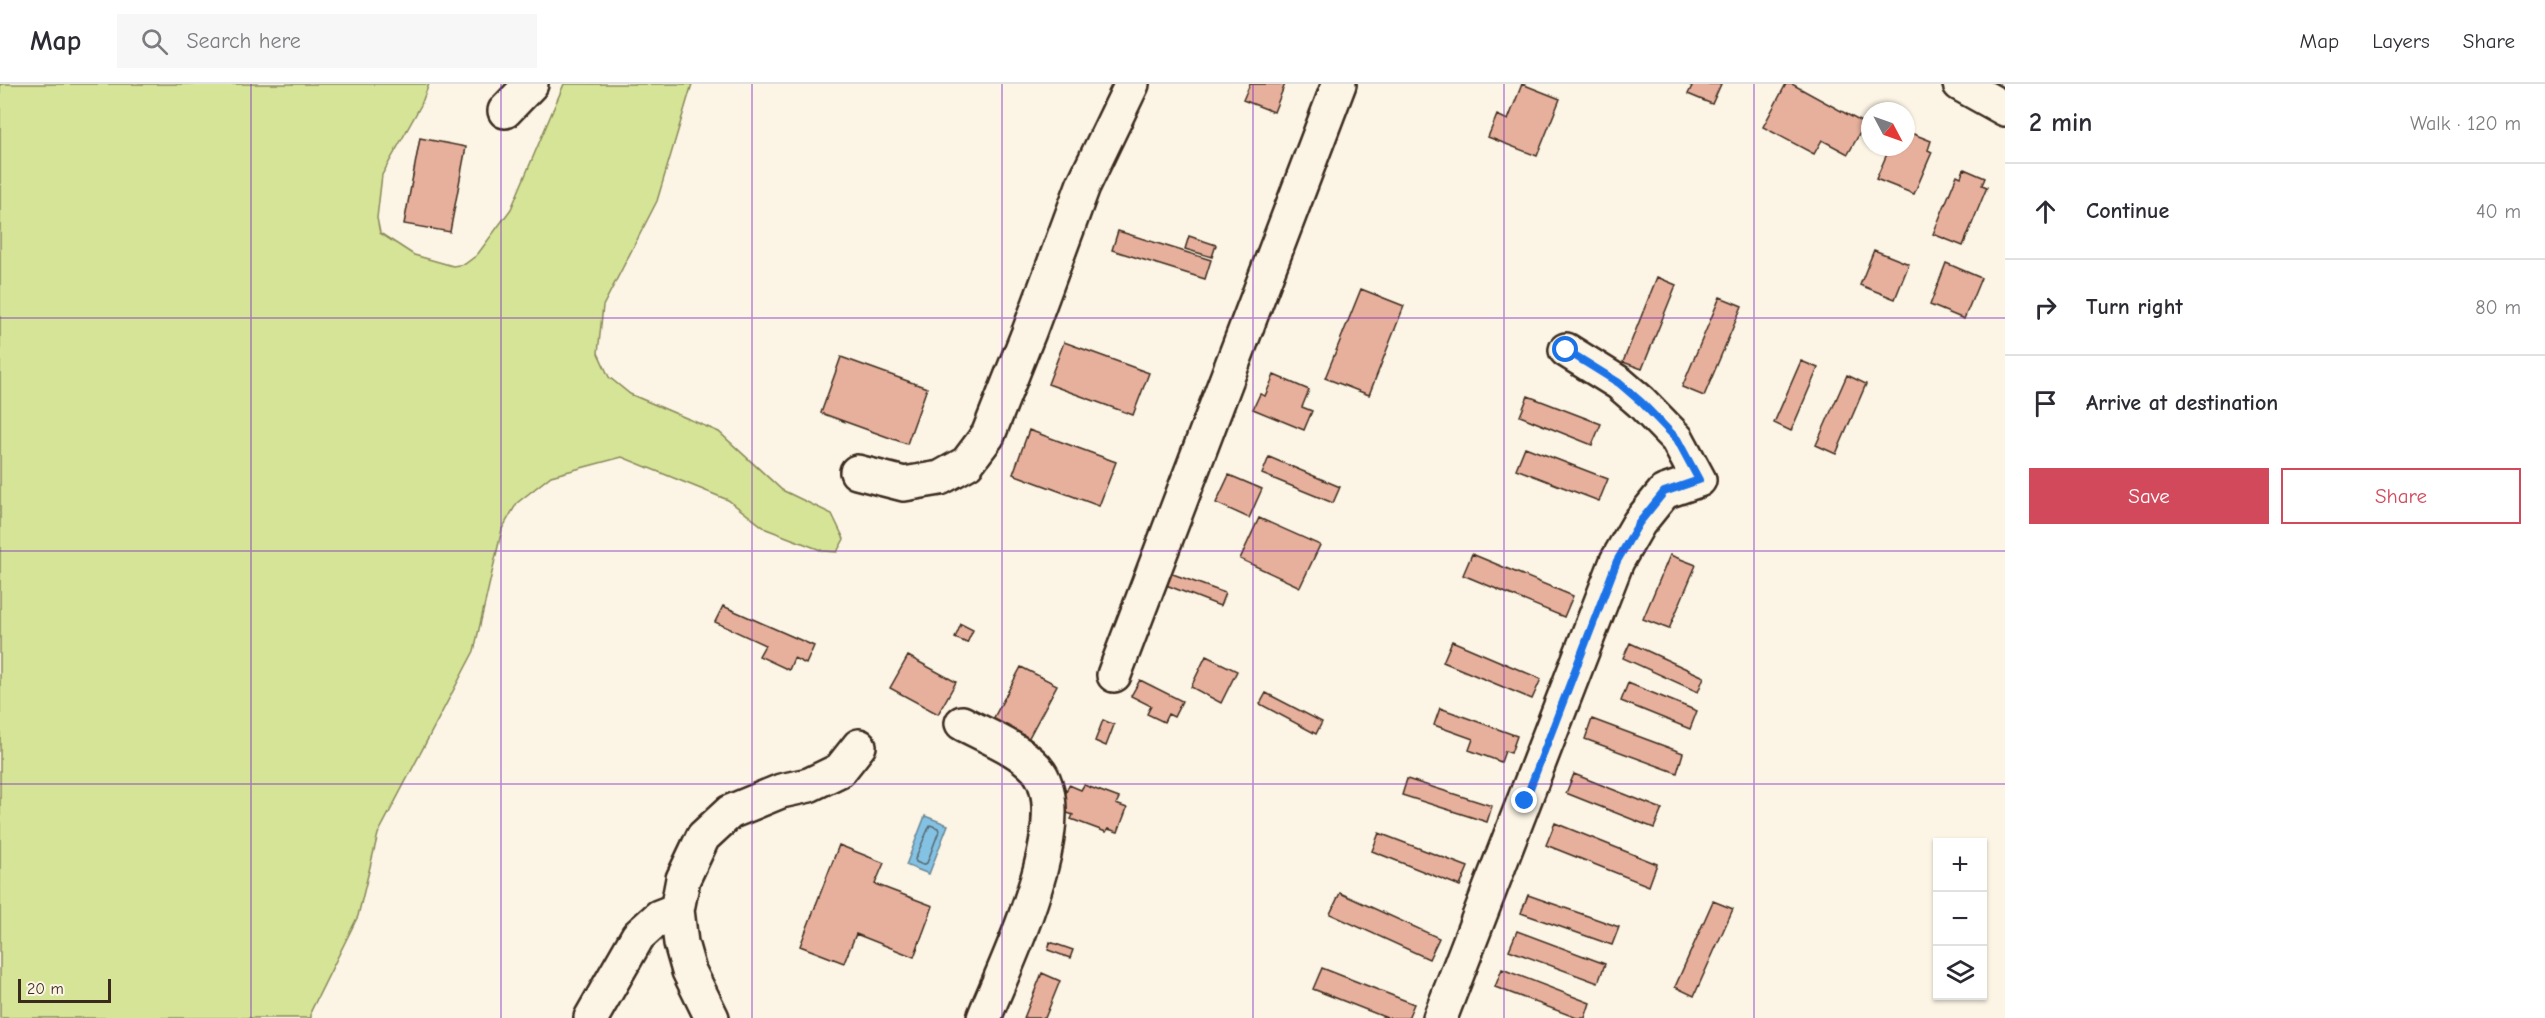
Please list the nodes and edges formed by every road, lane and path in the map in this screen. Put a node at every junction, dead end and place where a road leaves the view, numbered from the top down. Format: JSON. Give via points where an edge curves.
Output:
{"nodes":[{"id":1,"x":531,"y":84,"type":"edge"},
{"id":2,"x":1132,"y":84,"type":"edge"},
{"id":3,"x":1339,"y":84,"type":"edge"},
{"id":4,"x":1960,"y":84,"type":"edge"},
{"id":5,"x":2005,"y":109,"type":"edge"},
{"id":6,"x":505,"y":111,"type":"dead end"},
{"id":7,"x":1566,"y":350,"type":"dead end"},
{"id":8,"x":857,"y":472,"type":"dead end"},
{"id":9,"x":1114,"y":675,"type":"dead end"},
{"id":10,"x":962,"y":723,"type":"dead end"},
{"id":11,"x":859,"y":746,"type":"dead end"},
{"id":12,"x":677,"y":910,"type":"junction"},
{"id":13,"x":591,"y":1018,"type":"edge"},
{"id":14,"x":712,"y":1018,"type":"edge"},
{"id":15,"x":984,"y":1018,"type":"edge"},
{"id":16,"x":1440,"y":1018,"type":"edge"}],
"edges":[{"from":1,"to":6,"type":"street"},
{"from":2,"to":8,"type":"street","via":[[1083,186],[988,435],[967,463],[940,477],[904,484]]},
{"from":3,"to":9,"type":"street"},
{"from":4,"to":5,"type":"street"},
{"from":7,"to":16,"type":"street","via":[[1619,383],[1641,402],[1677,439],[1699,480],[1664,492],[1639,523],[1617,561]]},
{"from":10,"to":15,"type":"street","via":[[1036,768],[1048,788],[1050,810],[1047,845],[1035,888]]},
{"from":11,"to":12,"type":"street","via":[[840,770],[730,812],[704,837],[682,879]]},
{"from":12,"to":13,"type":"street","via":[[659,917],[639,936]]},
{"from":12,"to":14,"type":"street","via":[[689,971]]}]}
